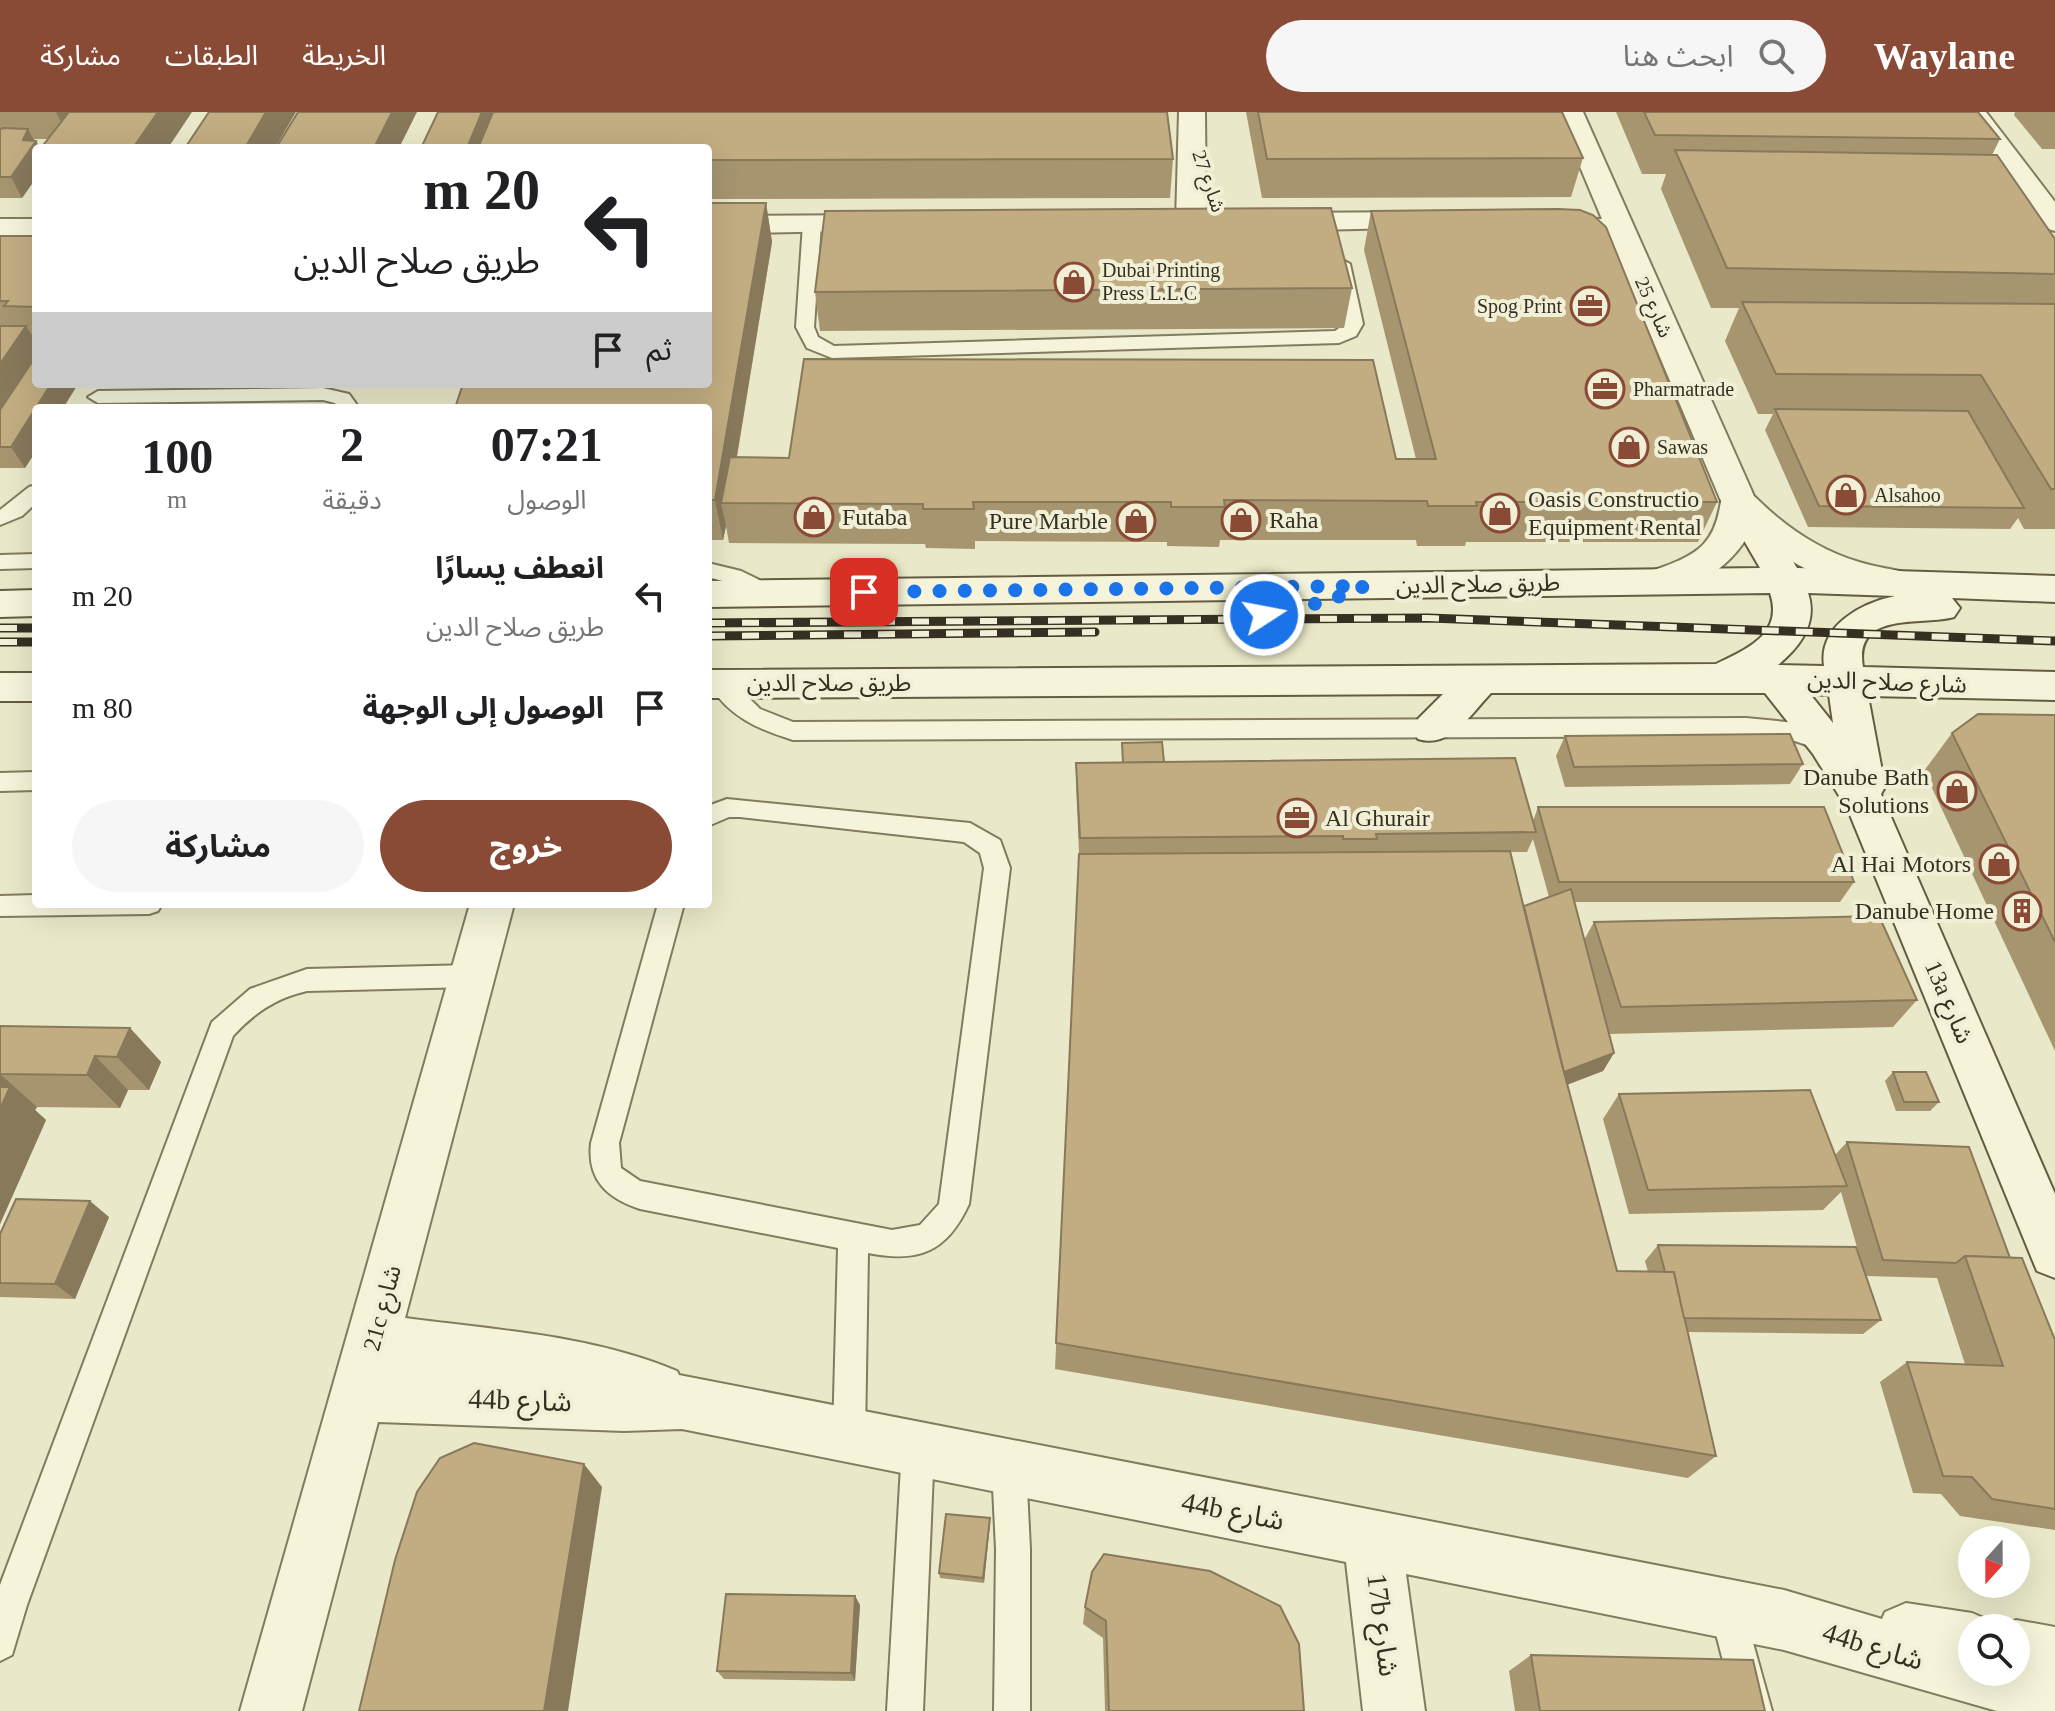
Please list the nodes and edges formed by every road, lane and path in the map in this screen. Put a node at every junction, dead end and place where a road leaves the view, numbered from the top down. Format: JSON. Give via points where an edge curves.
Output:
{"nodes":[{"id":1,"x":1570,"y":112,"type":"edge"},
{"id":2,"x":1972,"y":112,"type":"edge"},
{"id":3,"x":1193,"y":126,"type":"edge"},
{"id":4,"x":1520,"y":220,"type":"edge"},
{"id":5,"x":1617,"y":220,"type":"junction"},
{"id":6,"x":1453,"y":221,"type":"edge"},
{"id":7,"x":1159,"y":222,"type":"edge"},
{"id":8,"x":1191,"y":222,"type":"junction"},
{"id":9,"x":1253,"y":222,"type":"edge"},
{"id":10,"x":2055,"y":222,"type":"edge"},
{"id":11,"x":812,"y":224,"type":"junction"},
{"id":12,"x":907,"y":224,"type":"edge"},
{"id":13,"x":712,"y":225,"type":"edge"},
{"id":14,"x":0,"y":228,"type":"edge"},
{"id":15,"x":32,"y":228,"type":"edge"},
{"id":16,"x":1334,"y":235,"type":"junction"},
{"id":17,"x":98,"y":396,"type":"edge"},
{"id":18,"x":346,"y":404,"type":"edge"},
{"id":19,"x":32,"y":496,"type":"edge"},
{"id":20,"x":1739,"y":501,"type":"junction"},
{"id":21,"x":0,"y":518,"type":"edge"},
{"id":22,"x":32,"y":561,"type":"edge"},
{"id":23,"x":0,"y":562,"type":"edge"},
{"id":24,"x":712,"y":571,"type":"edge"},
{"id":25,"x":1783,"y":580,"type":"junction"},
{"id":26,"x":1656,"y":582,"type":"junction"},
{"id":27,"x":1895,"y":582,"type":"junction"},
{"id":28,"x":1365,"y":586,"type":"junction"},
{"id":29,"x":2055,"y":589,"type":"edge"},
{"id":30,"x":712,"y":594,"type":"edge"},
{"id":31,"x":770,"y":594,"type":"junction"},
{"id":32,"x":32,"y":603,"type":"edge"},
{"id":33,"x":0,"y":604,"type":"edge"},
{"id":34,"x":2055,"y":612,"type":"edge"},
{"id":35,"x":712,"y":623,"type":"edge"},
{"id":36,"x":1719,"y":678,"type":"junction"},
{"id":37,"x":1481,"y":679,"type":"junction"},
{"id":38,"x":1775,"y":679,"type":"junction"},
{"id":39,"x":1847,"y":681,"type":"junction"},
{"id":40,"x":715,"y":684,"type":"edge"},
{"id":41,"x":2055,"y":686,"type":"edge"},
{"id":42,"x":0,"y":687,"type":"edge"},
{"id":43,"x":32,"y":687,"type":"edge"},
{"id":44,"x":1432,"y":729,"type":"junction"},
{"id":45,"x":1827,"y":743,"type":"junction"},
{"id":46,"x":32,"y":781,"type":"edge"},
{"id":47,"x":0,"y":782,"type":"edge"},
{"id":48,"x":1867,"y":806,"type":"junction"},
{"id":49,"x":712,"y":814,"type":"edge"},
{"id":50,"x":0,"y":906,"type":"edge"},
{"id":51,"x":32,"y":906,"type":"edge"},
{"id":52,"x":491,"y":908,"type":"edge"},
{"id":53,"x":670,"y":908,"type":"edge"},
{"id":54,"x":472,"y":976,"type":"junction"},
{"id":55,"x":853,"y":1238,"type":"junction"},
{"id":56,"x":2055,"y":1254,"type":"edge"},
{"id":57,"x":373,"y":1339,"type":"junction"},
{"id":58,"x":358,"y":1394,"type":"junction"},
{"id":59,"x":682,"y":1402,"type":"junction"},
{"id":60,"x":849,"y":1435,"type":"junction"},
{"id":61,"x":918,"y":1448,"type":"junction"},
{"id":62,"x":1009,"y":1467,"type":"junction"},
{"id":63,"x":1372,"y":1538,"type":"junction"},
{"id":64,"x":1726,"y":1607,"type":"junction"},
{"id":65,"x":1784,"y":1620,"type":"junction"},
{"id":66,"x":1958,"y":1641,"type":"edge"},
{"id":67,"x":0,"y":1643,"type":"edge"},
{"id":68,"x":2030,"y":1653,"type":"edge"},
{"id":69,"x":2055,"y":1657,"type":"edge"},
{"id":70,"x":2055,"y":1694,"type":"edge"},
{"id":71,"x":271,"y":1711,"type":"edge"},
{"id":72,"x":905,"y":1711,"type":"edge"},
{"id":73,"x":1012,"y":1711,"type":"edge"},
{"id":74,"x":1394,"y":1711,"type":"edge"},
{"id":75,"x":1754,"y":1711,"type":"edge"}],
"edges":[{"from":1,"to":5,"type":"street","name":"شارع 25"},
{"from":2,"to":10,"type":"street"},
{"from":3,"to":8,"type":"street","name":"شارع 27"},
{"from":3,"to":8,"type":"street","name":"شارع 27","via":[[1220,216]]},
{"from":4,"to":5,"type":"street"},
{"from":5,"to":20,"type":"street","name":"شارع 25"},
{"from":6,"to":16,"type":"street"},
{"from":7,"to":8,"type":"street"},
{"from":9,"to":16,"type":"street"},
{"from":11,"to":12,"type":"street"},
{"from":11,"to":13,"type":"street"},
{"from":11,"to":16,"type":"lane","via":[[805,327],[816,347],[832,352],[1339,337],[1354,324]]},
{"from":14,"to":15,"type":"street"},
{"from":17,"to":18,"type":"lane","via":[[323,394]]},
{"from":19,"to":21,"type":"lane"},
{"from":20,"to":25,"type":"street"},
{"from":20,"to":26,"type":"street","via":[[1728,543],[1711,560]]},
{"from":20,"to":27,"type":"street","name":"شارع 25","via":[[1755,520],[1803,554],[1866,578]]},
{"from":22,"to":23,"type":"lane"},
{"from":24,"to":31,"type":"lane"},
{"from":25,"to":26,"type":"street","name":"طريق صلاح الدين"},
{"from":25,"to":27,"type":"street","name":"طريق صلاح الدين"},
{"from":25,"to":36,"type":"street","via":[[1794,619],[1789,635],[1763,661]]},
{"from":26,"to":28,"type":"street","name":"طريق صلاح الدين"},
{"from":27,"to":29,"type":"street","name":"طريق صلاح الدين"},
{"from":28,"to":31,"type":"street","name":"طريق صلاح الدين"},
{"from":28,"to":35,"type":"street","via":[[1286,612],[1241,618]]},
{"from":30,"to":31,"type":"street","name":"طريق صلاح الدين"},
{"from":32,"to":33,"type":"street"},
{"from":34,"to":39,"type":"street","via":[[1909,607],[1882,612],[1861,622],[1847,637],[1842,656]]},
{"from":36,"to":37,"type":"street","name":"طريق صلاح الدين"},
{"from":36,"to":38,"type":"street","name":"شارع صلاح الدين"},
{"from":37,"to":40,"type":"street","name":"طريق صلاح الدين"},
{"from":37,"to":44,"type":"street"},
{"from":38,"to":39,"type":"street","name":"شارع صلاح الدين"},
{"from":38,"to":45,"type":"street","name":"13a شارع"},
{"from":39,"to":41,"type":"street","name":"شارع صلاح الدين"},
{"from":39,"to":48,"type":"street"},
{"from":40,"to":44,"type":"lane","via":[[761,722],[806,732]]},
{"from":42,"to":43,"type":"street"},
{"from":44,"to":45,"type":"lane","via":[[1746,727],[1797,732]]},
{"from":45,"to":48,"type":"street","name":"13a شارع"},
{"from":46,"to":47,"type":"lane"},
{"from":48,"to":56,"type":"street","name":"13a شارع"},
{"from":49,"to":55,"type":"lane","via":[[740,808],[970,833],[996,857],[954,1204],[932,1235],[909,1244]]},
{"from":50,"to":51,"type":"lane"},
{"from":52,"to":54,"type":"street","name":"21c شارع"},
{"from":53,"to":55,"type":"lane","via":[[605,1143],[606,1171],[625,1191]]},
{"from":54,"to":57,"type":"street","name":"21c شارع"},
{"from":54,"to":67,"type":"lane","via":[[283,985],[259,995],[222,1030]]},
{"from":55,"to":60,"type":"lane"},
{"from":57,"to":58,"type":"street","name":"21c شارع"},
{"from":57,"to":59,"type":"street","name":"44b شارع","via":[[602,1372]]},
{"from":58,"to":59,"type":"street","name":"44b شارع"},
{"from":58,"to":71,"type":"street","name":"21c شارع"},
{"from":59,"to":60,"type":"street","name":"44b شارع"},
{"from":60,"to":61,"type":"street","name":"44b شارع"},
{"from":61,"to":62,"type":"street","name":"44b شارع"},
{"from":61,"to":72,"type":"lane"},
{"from":62,"to":63,"type":"street","name":"44b شارع"},
{"from":62,"to":73,"type":"lane"},
{"from":63,"to":64,"type":"street","name":"44b شارع"},
{"from":63,"to":74,"type":"street","name":"17b شارع"},
{"from":64,"to":65,"type":"street","name":"44b شارع"},
{"from":64,"to":75,"type":"lane"},
{"from":65,"to":66,"type":"street","name":"44b شارع"},
{"from":65,"to":70,"type":"street","name":"44b شارع","via":[[1944,1668]]},
{"from":68,"to":69,"type":"street"}]}
